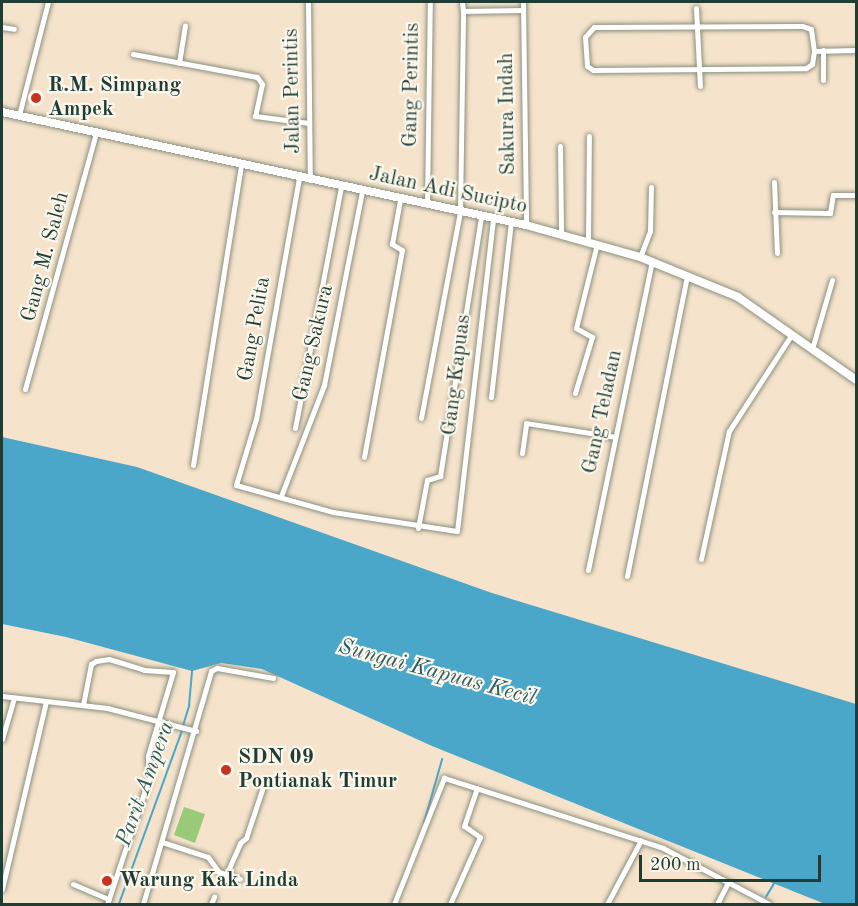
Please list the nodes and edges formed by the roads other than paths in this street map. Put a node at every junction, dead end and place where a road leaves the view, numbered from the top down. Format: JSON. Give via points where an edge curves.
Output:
{"nodes":[{"id":1,"x":48,"y":2,"type":"edge"},
{"id":2,"x":308,"y":2,"type":"edge"},
{"id":3,"x":430,"y":2,"type":"edge"},
{"id":4,"x":462,"y":2,"type":"edge"},
{"id":5,"x":523,"y":2,"type":"edge"},
{"id":6,"x":696,"y":8,"type":"dead end"},
{"id":7,"x":523,"y":10,"type":"junction"},
{"id":8,"x":463,"y":11,"type":"junction"},
{"id":9,"x":185,"y":25,"type":"dead end"},
{"id":10,"x":2,"y":27,"type":"edge"},
{"id":11,"x":14,"y":28,"type":"dead end"},
{"id":12,"x":697,"y":28,"type":"junction"},
{"id":13,"x":823,"y":50,"type":"junction"},
{"id":14,"x":814,"y":51,"type":"junction"},
{"id":15,"x":856,"y":51,"type":"edge"},
{"id":16,"x":133,"y":54,"type":"dead end"},
{"id":17,"x":179,"y":63,"type":"junction"},
{"id":18,"x":699,"y":70,"type":"junction"},
{"id":19,"x":823,"y":80,"type":"dead end"},
{"id":20,"x":700,"y":86,"type":"dead end"},
{"id":21,"x":2,"y":112,"type":"edge"},
{"id":22,"x":19,"y":115,"type":"junction"},
{"id":23,"x":309,"y":123,"type":"junction"},
{"id":24,"x":96,"y":133,"type":"junction"},
{"id":25,"x":589,"y":136,"type":"dead end"},
{"id":26,"x":560,"y":146,"type":"dead end"},
{"id":27,"x":241,"y":166,"type":"junction"},
{"id":28,"x":299,"y":178,"type":"junction"},
{"id":29,"x":310,"y":180,"type":"junction"},
{"id":30,"x":774,"y":182,"type":"dead end"},
{"id":31,"x":341,"y":186,"type":"junction"},
{"id":32,"x":651,"y":187,"type":"dead end"},
{"id":33,"x":362,"y":192,"type":"junction"},
{"id":34,"x":856,"y":195,"type":"edge"},
{"id":35,"x":400,"y":200,"type":"junction"},
{"id":36,"x":427,"y":205,"type":"junction"},
{"id":37,"x":460,"y":211,"type":"junction"},
{"id":38,"x":774,"y":212,"type":"junction"},
{"id":39,"x":481,"y":216,"type":"junction"},
{"id":40,"x":493,"y":218,"type":"junction"},
{"id":41,"x":511,"y":222,"type":"junction"},
{"id":42,"x":526,"y":225,"type":"junction"},
{"id":43,"x":561,"y":234,"type":"junction"},
{"id":44,"x":588,"y":241,"type":"junction"},
{"id":45,"x":597,"y":244,"type":"junction"},
{"id":46,"x":777,"y":253,"type":"dead end"},
{"id":47,"x":640,"y":257,"type":"junction"},
{"id":48,"x":652,"y":261,"type":"junction"},
{"id":49,"x":687,"y":276,"type":"junction"},
{"id":50,"x":832,"y":280,"type":"dead end"},
{"id":51,"x":792,"y":334,"type":"junction"},
{"id":52,"x":812,"y":349,"type":"junction"},
{"id":53,"x":856,"y":380,"type":"edge"},
{"id":54,"x":25,"y":389,"type":"dead end"},
{"id":55,"x":575,"y":393,"type":"dead end"},
{"id":56,"x":491,"y":397,"type":"dead end"},
{"id":57,"x":421,"y":418,"type":"dead end"},
{"id":58,"x":295,"y":428,"type":"dead end"},
{"id":59,"x":615,"y":437,"type":"junction"},
{"id":60,"x":522,"y":453,"type":"dead end"},
{"id":61,"x":364,"y":457,"type":"dead end"},
{"id":62,"x":193,"y":465,"type":"dead end"},
{"id":63,"x":281,"y":496,"type":"junction"},
{"id":64,"x":418,"y":528,"type":"junction"},
{"id":65,"x":701,"y":558,"type":"dead end"},
{"id":66,"x":588,"y":570,"type":"dead end"},
{"id":67,"x":627,"y":576,"type":"dead end"},
{"id":68,"x":273,"y":678,"type":"dead end"},
{"id":69,"x":2,"y":696,"type":"edge"},
{"id":70,"x":14,"y":698,"type":"junction"},
{"id":71,"x":46,"y":701,"type":"junction"},
{"id":72,"x":83,"y":705,"type":"junction"},
{"id":73,"x":158,"y":722,"type":"junction"},
{"id":74,"x":196,"y":731,"type":"junction"},
{"id":75,"x":2,"y":739,"type":"edge"},
{"id":76,"x":265,"y":780,"type":"dead end"},
{"id":77,"x":477,"y":788,"type":"junction"},
{"id":78,"x":641,"y":840,"type":"junction"},
{"id":79,"x":162,"y":842,"type":"junction"},
{"id":80,"x":2,"y":858,"type":"edge"},
{"id":81,"x":9,"y":859,"type":"junction"},
{"id":82,"x":226,"y":875,"type":"junction"},
{"id":83,"x":240,"y":879,"type":"dead end"},
{"id":84,"x":73,"y":884,"type":"dead end"},
{"id":85,"x":727,"y":884,"type":"junction"},
{"id":86,"x":2,"y":889,"type":"edge"},
{"id":87,"x":214,"y":897,"type":"dead end"},
{"id":88,"x":108,"y":902,"type":"edge"},
{"id":89,"x":143,"y":904,"type":"edge"},
{"id":90,"x":211,"y":904,"type":"edge"},
{"id":91,"x":394,"y":904,"type":"edge"},
{"id":92,"x":450,"y":904,"type":"edge"},
{"id":93,"x":607,"y":904,"type":"edge"},
{"id":94,"x":717,"y":904,"type":"edge"},
{"id":95,"x":766,"y":904,"type":"edge"}],
"edges":[{"from":1,"to":22,"type":"street"},
{"from":2,"to":23,"type":"street","name":"Jalan Perintis"},
{"from":3,"to":36,"type":"street","name":"Gang Perintis"},
{"from":4,"to":8,"type":"street"},
{"from":5,"to":7,"type":"street","name":"Sakura Indah"},
{"from":6,"to":12,"type":"street"},
{"from":7,"to":8,"type":"street"},
{"from":7,"to":42,"type":"street","name":"Sakura Indah"},
{"from":8,"to":37,"type":"street"},
{"from":9,"to":17,"type":"street"},
{"from":10,"to":11,"type":"street"},
{"from":12,"to":14,"type":"street","via":[[802,26],[811,29]]},
{"from":12,"to":18,"type":"street"},
{"from":12,"to":18,"type":"street","via":[[594,27],[585,37],[587,66],[593,70]]},
{"from":13,"to":14,"type":"street"},
{"from":13,"to":15,"type":"street"},
{"from":13,"to":19,"type":"street"},
{"from":14,"to":18,"type":"street","via":[[812,64],[806,68]]},
{"from":16,"to":17,"type":"street"},
{"from":17,"to":23,"type":"street","via":[[257,78],[262,84],[255,116]]},
{"from":18,"to":20,"type":"street"},
{"from":21,"to":22,"type":"main road","name":"Jalan Adi Sucipto"},
{"from":22,"to":24,"type":"main road","name":"Jalan Adi Sucipto"},
{"from":23,"to":29,"type":"street","name":"Jalan Perintis"},
{"from":24,"to":27,"type":"main road","name":"Jalan Adi Sucipto"},
{"from":24,"to":54,"type":"street","name":"Gang M. Saleh"},
{"from":25,"to":44,"type":"street"},
{"from":26,"to":43,"type":"street"},
{"from":27,"to":28,"type":"main road","name":"Jalan Adi Sucipto"},
{"from":27,"to":62,"type":"street"},
{"from":28,"to":29,"type":"main road","name":"Jalan Adi Sucipto"},
{"from":28,"to":63,"type":"street","name":"Gang Pelita","via":[[258,408],[236,485]]},
{"from":29,"to":31,"type":"main road","name":"Jalan Adi Sucipto"},
{"from":30,"to":38,"type":"street"},
{"from":31,"to":33,"type":"main road","name":"Jalan Adi Sucipto"},
{"from":31,"to":58,"type":"street"},
{"from":32,"to":47,"type":"street","via":[[650,231]]},
{"from":33,"to":35,"type":"main road","name":"Jalan Adi Sucipto"},
{"from":33,"to":63,"type":"street","name":"Gang Sakura","via":[[326,377]]},
{"from":34,"to":38,"type":"street","via":[[833,195],[830,213]]},
{"from":35,"to":36,"type":"main road","name":"Jalan Adi Sucipto"},
{"from":35,"to":61,"type":"street","via":[[392,244],[402,250]]},
{"from":36,"to":37,"type":"main road","name":"Jalan Adi Sucipto"},
{"from":37,"to":39,"type":"main road","name":"Jalan Adi Sucipto"},
{"from":37,"to":57,"type":"street"},
{"from":38,"to":46,"type":"street"},
{"from":39,"to":40,"type":"main road","name":"Jalan Adi Sucipto"},
{"from":39,"to":64,"type":"street","via":[[440,476],[429,478]]},
{"from":40,"to":41,"type":"main road","name":"Jalan Adi Sucipto"},
{"from":40,"to":64,"type":"street","name":"Gang Kapuas","via":[[459,517],[454,534]]},
{"from":41,"to":42,"type":"main road","name":"Jalan Adi Sucipto"},
{"from":41,"to":56,"type":"street"},
{"from":42,"to":43,"type":"main road","name":"Jalan Adi Sucipto"},
{"from":43,"to":44,"type":"main road","name":"Jalan Adi Sucipto"},
{"from":44,"to":45,"type":"main road","name":"Jalan Adi Sucipto"},
{"from":45,"to":47,"type":"main road","name":"Jalan Adi Sucipto"},
{"from":45,"to":55,"type":"street","via":[[576,328],[592,337]]},
{"from":47,"to":48,"type":"main road","name":"Jalan Adi Sucipto"},
{"from":48,"to":49,"type":"main road","name":"Jalan Adi Sucipto"},
{"from":48,"to":59,"type":"street","name":"Gang Teladan"},
{"from":49,"to":51,"type":"main road","name":"Jalan Adi Sucipto","via":[[738,297]]},
{"from":49,"to":67,"type":"street"},
{"from":50,"to":52,"type":"street"},
{"from":51,"to":52,"type":"main road","name":"Jalan Adi Sucipto"},
{"from":51,"to":65,"type":"street","via":[[729,431]]},
{"from":52,"to":53,"type":"main road","name":"Jalan Adi Sucipto"},
{"from":59,"to":60,"type":"street","via":[[526,423]]},
{"from":59,"to":66,"type":"street","name":"Gang Teladan"},
{"from":63,"to":64,"type":"street","via":[[333,512]]},
{"from":68,"to":74,"type":"street","via":[[213,669]]},
{"from":69,"to":70,"type":"street"},
{"from":70,"to":71,"type":"street"},
{"from":70,"to":75,"type":"street"},
{"from":71,"to":72,"type":"street"},
{"from":71,"to":81,"type":"street"},
{"from":72,"to":73,"type":"street"},
{"from":72,"to":73,"type":"street","via":[[91,664],[96,661],[109,659],[144,670],[173,672]]},
{"from":73,"to":74,"type":"street"},
{"from":73,"to":88,"type":"street","via":[[148,756],[149,778]]},
{"from":74,"to":79,"type":"street"},
{"from":76,"to":82,"type":"street","via":[[246,840],[240,843]]},
{"from":77,"to":78,"type":"street"},
{"from":77,"to":91,"type":"street","via":[[442,779],[417,855]]},
{"from":77,"to":92,"type":"street","via":[[464,826],[480,837]]},
{"from":78,"to":85,"type":"street","via":[[673,853]]},
{"from":78,"to":93,"type":"street"},
{"from":79,"to":82,"type":"street","via":[[208,857]]},
{"from":79,"to":89,"type":"street"},
{"from":80,"to":81,"type":"street"},
{"from":81,"to":86,"type":"street"},
{"from":82,"to":83,"type":"street"},
{"from":84,"to":88,"type":"street"},
{"from":85,"to":94,"type":"street"},
{"from":85,"to":95,"type":"street"},
{"from":87,"to":90,"type":"street"}]}
